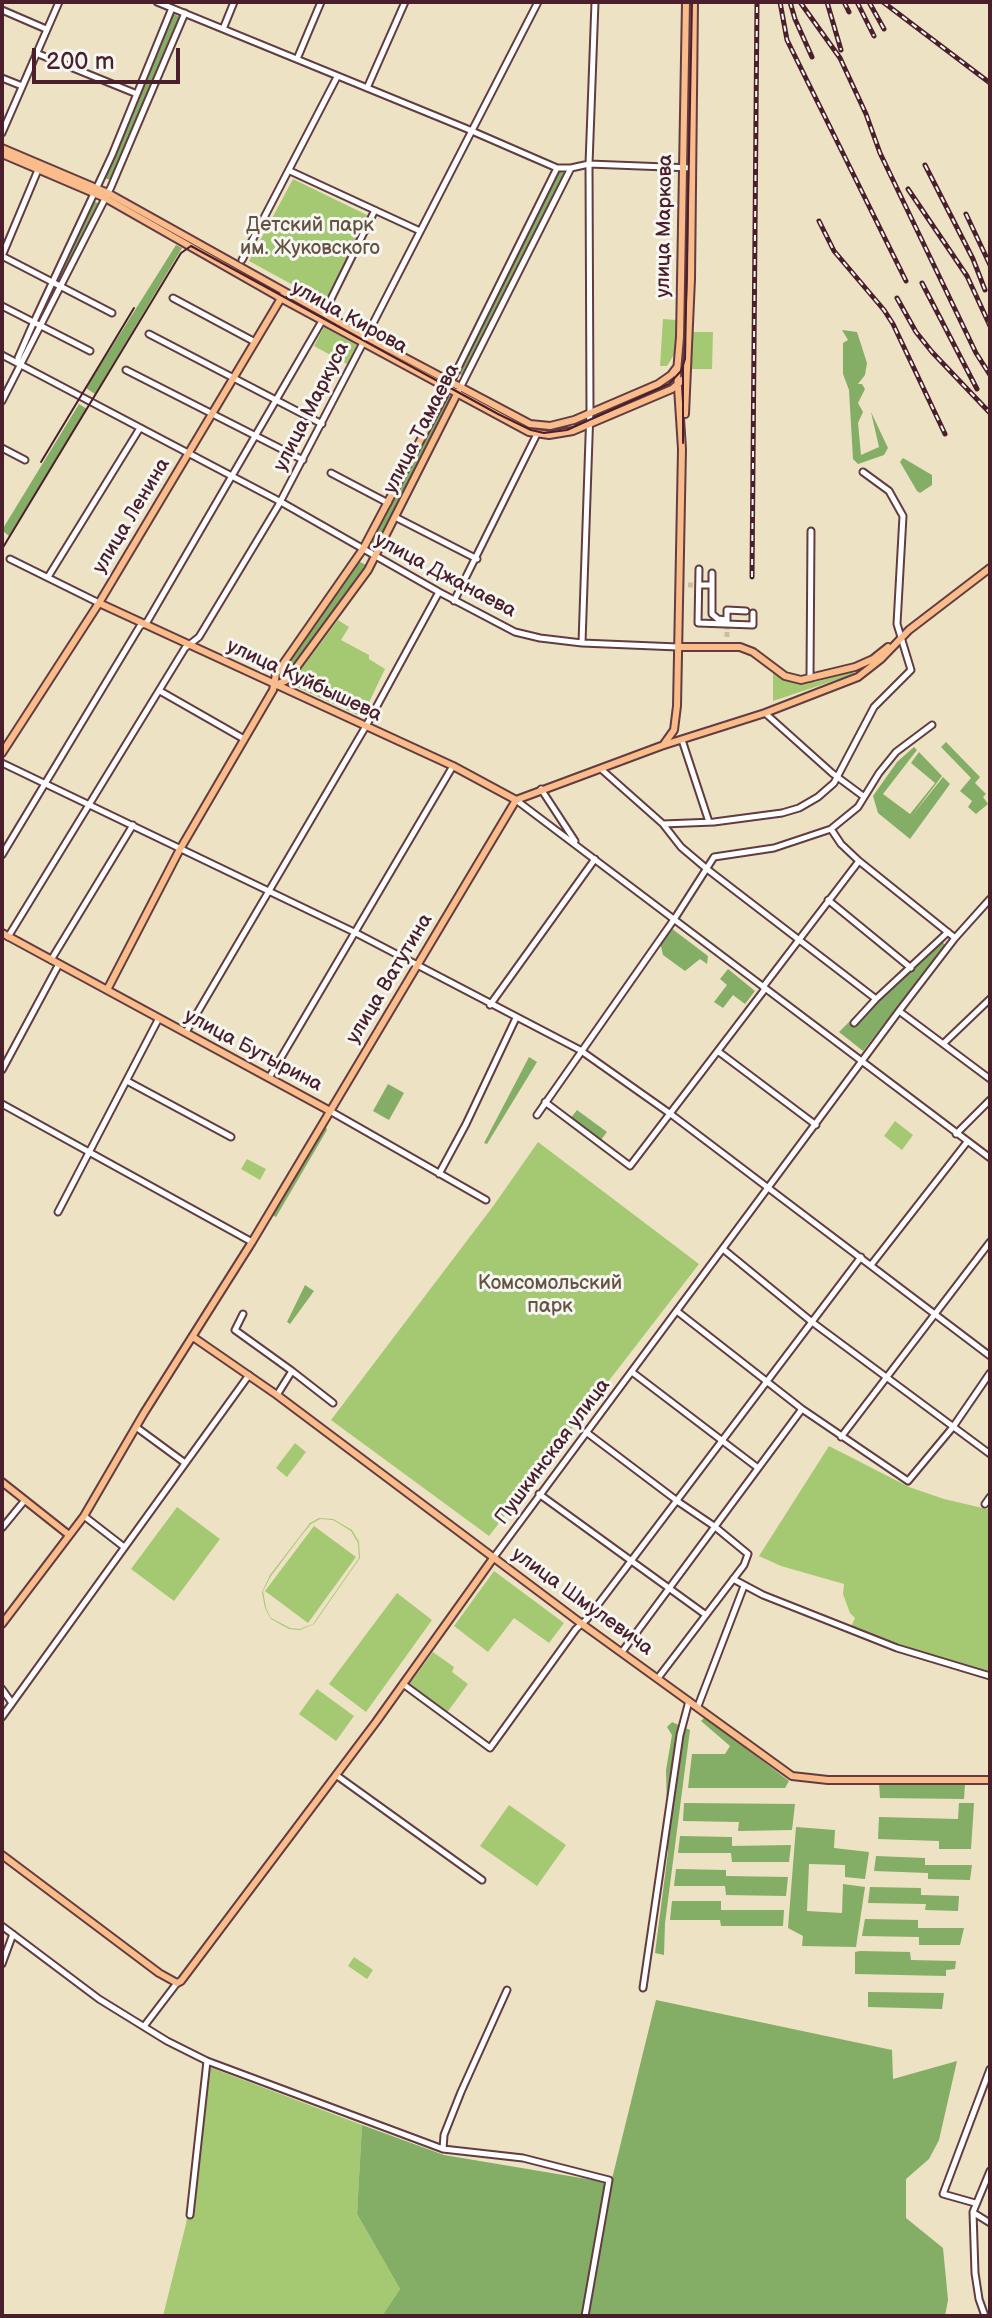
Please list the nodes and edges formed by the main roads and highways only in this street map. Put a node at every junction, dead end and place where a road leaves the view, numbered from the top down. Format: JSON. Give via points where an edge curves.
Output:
{"nodes":[{"id":1,"x":686,"y":2,"type":"edge"},
{"id":2,"x":694,"y":2,"type":"edge"},
{"id":3,"x":2,"y":151,"type":"edge"},
{"id":4,"x":94,"y":190,"type":"junction"},
{"id":5,"x":283,"y":295,"type":"junction"},
{"id":6,"x":364,"y":340,"type":"junction"},
{"id":7,"x":677,"y":367,"type":"junction"},
{"id":8,"x":686,"y":377,"type":"junction"},
{"id":9,"x":678,"y":385,"type":"junction"},
{"id":10,"x":449,"y":386,"type":"junction"},
{"id":11,"x":459,"y":391,"type":"junction"},
{"id":12,"x":664,"y":392,"type":"junction"},
{"id":13,"x":681,"y":403,"type":"junction"},
{"id":14,"x":682,"y":449,"type":"junction"},
{"id":15,"x":990,"y":568,"type":"edge"},
{"id":16,"x":99,"y":603,"type":"junction"},
{"id":17,"x":901,"y":637,"type":"junction"},
{"id":18,"x":678,"y":647,"type":"junction"},
{"id":19,"x":855,"y":667,"type":"junction"},
{"id":20,"x":858,"y":677,"type":"junction"},
{"id":21,"x":276,"y":685,"type":"junction"},
{"id":22,"x":676,"y":720,"type":"junction"},
{"id":23,"x":686,"y":738,"type":"junction"},
{"id":24,"x":661,"y":746,"type":"junction"},
{"id":25,"x":2,"y":753,"type":"edge"},
{"id":26,"x":516,"y":800,"type":"junction"},
{"id":27,"x":5,"y":935,"type":"edge"},
{"id":28,"x":107,"y":990,"type":"junction"},
{"id":29,"x":330,"y":1111,"type":"junction"},
{"id":30,"x":193,"y":1337,"type":"junction"},
{"id":31,"x":2,"y":1482,"type":"edge"},
{"id":32,"x":69,"y":1535,"type":"junction"},
{"id":33,"x":494,"y":1557,"type":"junction"},
{"id":34,"x":2,"y":1624,"type":"edge"},
{"id":35,"x":990,"y":1780,"type":"edge"},
{"id":36,"x":2,"y":1855,"type":"edge"}],
"edges":[{"from":1,"to":7,"type":"main road","name":"улица Маркова"},
{"from":2,"to":8,"type":"main road","name":"улица Маркова"},
{"from":3,"to":4,"type":"main road","name":"улица Кирова"},
{"from":3,"to":4,"type":"main road","name":"улица Кирова"},
{"from":4,"to":5,"type":"main road","name":"улица Кирова"},
{"from":5,"to":6,"type":"main road","name":"улица Кирова"},
{"from":5,"to":6,"type":"main road","name":"улица Кирова"},
{"from":5,"to":16,"type":"main road","name":"улица Ленина"},
{"from":6,"to":10,"type":"main road","name":"улица Кирова"},
{"from":7,"to":9,"type":"main road","name":"улица Маркова"},
{"from":7,"to":11,"type":"main road","name":"улица Кирова","via":[[665,380],[563,424],[540,426]]},
{"from":8,"to":9,"type":"main road"},
{"from":8,"to":14,"type":"main road","name":"улица Маркова"},
{"from":9,"to":12,"type":"main road"},
{"from":9,"to":13,"type":"main road","name":"улица Маркова"},
{"from":10,"to":11,"type":"main road","name":"улица Кирова"},
{"from":10,"to":21,"type":"main road","name":"улица Тамаева","via":[[363,549],[276,674]]},
{"from":11,"to":12,"type":"main road","name":"улица Кирова","via":[[537,434],[563,434]]},
{"from":11,"to":21,"type":"main road","name":"улица Тамаева","via":[[375,557],[288,679]]},
{"from":12,"to":13,"type":"main road","via":[[677,395]]},
{"from":13,"to":14,"type":"main road","name":"улица Маркова"},
{"from":14,"to":18,"type":"main road","name":"улица Маркова"},
{"from":15,"to":17,"type":"main road"},
{"from":16,"to":21,"type":"main road","name":"улица Куйбышева"},
{"from":16,"to":25,"type":"main road","name":"улица Ленина"},
{"from":17,"to":19,"type":"main road"},
{"from":17,"to":20,"type":"main road"},
{"from":18,"to":19,"type":"main road","name":"улица Джанаева","via":[[747,649],[792,679]]},
{"from":18,"to":22,"type":"main road","name":"улица Маркова"},
{"from":19,"to":20,"type":"main road"},
{"from":20,"to":23,"type":"main road"},
{"from":21,"to":26,"type":"main road","name":"улица Куйбышева"},
{"from":21,"to":28,"type":"main road","name":"улица Тамаева","via":[[181,848]]},
{"from":22,"to":23,"type":"main road"},
{"from":22,"to":24,"type":"main road","name":"улица Маркова"},
{"from":23,"to":24,"type":"main road"},
{"from":24,"to":26,"type":"main road"},
{"from":26,"to":29,"type":"main road","name":"улица Ватутина"},
{"from":27,"to":28,"type":"main road","name":"улица Бутырина"},
{"from":28,"to":29,"type":"main road","name":"улица Бутырина"},
{"from":29,"to":30,"type":"main road","name":"улица Ватутина"},
{"from":30,"to":32,"type":"main road","name":"улица Ватутина"},
{"from":30,"to":33,"type":"main road","name":"улица Шмулевича"},
{"from":31,"to":32,"type":"main road"},
{"from":32,"to":34,"type":"main road","name":"улица Ватутина"},
{"from":33,"to":35,"type":"main road","name":"улица Шмулевича","via":[[792,1776]]},
{"from":33,"to":36,"type":"main road","name":"Пушкинская улица","via":[[177,1983]]}]}
